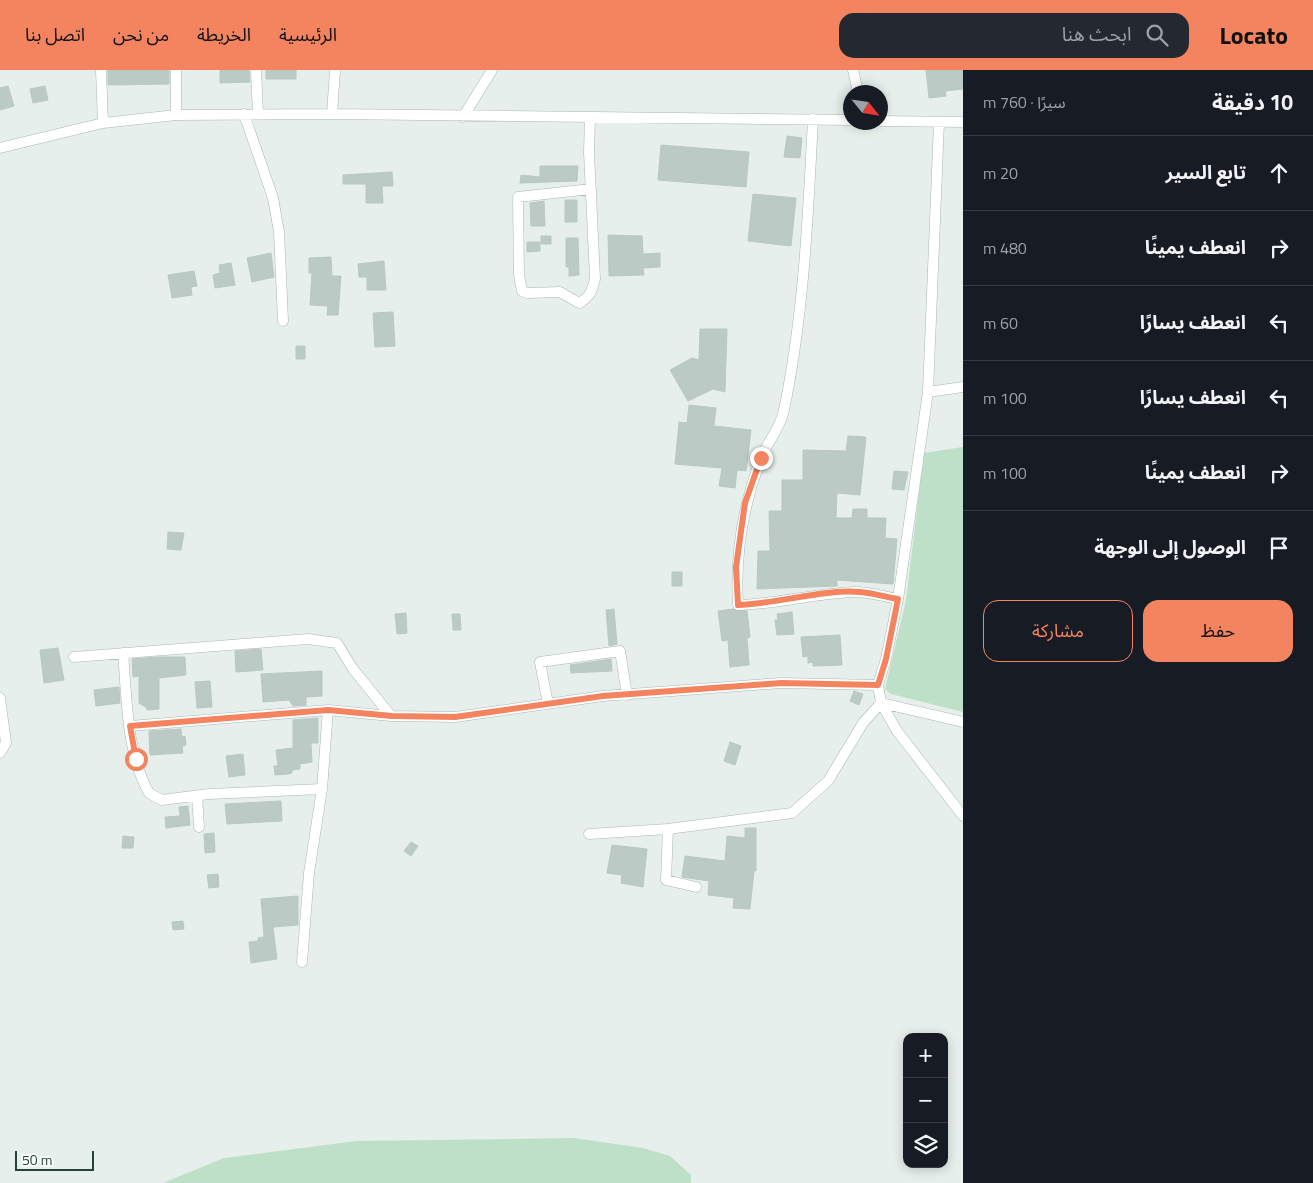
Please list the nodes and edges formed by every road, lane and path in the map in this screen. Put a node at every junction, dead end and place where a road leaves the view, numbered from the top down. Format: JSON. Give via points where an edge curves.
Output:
{"nodes":[{"id":1,"x":101,"y":70,"type":"edge"},
{"id":2,"x":176,"y":70,"type":"edge"},
{"id":3,"x":256,"y":70,"type":"edge"},
{"id":4,"x":335,"y":70,"type":"edge"},
{"id":5,"x":492,"y":70,"type":"edge"},
{"id":6,"x":853,"y":70,"type":"edge"},
{"id":7,"x":856,"y":85,"type":"edge"},
{"id":8,"x":244,"y":114,"type":"junction"},
{"id":9,"x":258,"y":114,"type":"junction"},
{"id":10,"x":332,"y":114,"type":"junction"},
{"id":11,"x":176,"y":115,"type":"junction"},
{"id":12,"x":462,"y":117,"type":"junction"},
{"id":13,"x":590,"y":118,"type":"junction"},
{"id":14,"x":813,"y":119,"type":"junction"},
{"id":15,"x":843,"y":120,"type":"edge"},
{"id":16,"x":888,"y":121,"type":"edge"},
{"id":17,"x":940,"y":122,"type":"junction"},
{"id":18,"x":963,"y":122,"type":"edge"},
{"id":19,"x":103,"y":124,"type":"junction"},
{"id":20,"x":0,"y":148,"type":"edge"},
{"id":21,"x":590,"y":189,"type":"junction"},
{"id":22,"x":283,"y":320,"type":"dead end"},
{"id":23,"x":963,"y":387,"type":"edge"},
{"id":24,"x":928,"y":392,"type":"junction"},
{"id":25,"x":898,"y":599,"type":"junction"},
{"id":26,"x":123,"y":653,"type":"junction"},
{"id":27,"x":74,"y":657,"type":"dead end"},
{"id":28,"x":878,"y":685,"type":"junction"},
{"id":29,"x":627,"y":695,"type":"junction"},
{"id":30,"x":0,"y":698,"type":"edge"},
{"id":31,"x":548,"y":704,"type":"junction"},
{"id":32,"x":881,"y":704,"type":"junction"},
{"id":33,"x":328,"y":710,"type":"junction"},
{"id":34,"x":392,"y":716,"type":"junction"},
{"id":35,"x":963,"y":722,"type":"edge"},
{"id":36,"x":130,"y":726,"type":"junction"},
{"id":37,"x":0,"y":753,"type":"edge"},
{"id":38,"x":322,"y":789,"type":"junction"},
{"id":39,"x":197,"y":796,"type":"junction"},
{"id":40,"x":963,"y":816,"type":"edge"},
{"id":41,"x":199,"y":827,"type":"dead end"},
{"id":42,"x":668,"y":828,"type":"junction"},
{"id":43,"x":589,"y":834,"type":"dead end"},
{"id":44,"x":696,"y":887,"type":"dead end"},
{"id":45,"x":302,"y":962,"type":"dead end"}],
"edges":[{"from":1,"to":19,"type":"street"},
{"from":2,"to":11,"type":"street"},
{"from":3,"to":9,"type":"street"},
{"from":4,"to":10,"type":"street"},
{"from":5,"to":12,"type":"street"},
{"from":6,"to":7,"type":"street"},
{"from":8,"to":9,"type":"street"},
{"from":8,"to":11,"type":"street"},
{"from":8,"to":22,"type":"street","via":[[274,198]]},
{"from":9,"to":10,"type":"street"},
{"from":10,"to":12,"type":"street"},
{"from":11,"to":19,"type":"street"},
{"from":12,"to":13,"type":"street"},
{"from":13,"to":14,"type":"street"},
{"from":13,"to":21,"type":"street"},
{"from":14,"to":15,"type":"street"},
{"from":14,"to":25,"type":"street","via":[[808,232],[795,342],[779,429],[761,458],[745,503],[736,567],[738,605],[858,592]]},
{"from":16,"to":17,"type":"street"},
{"from":17,"to":18,"type":"street"},
{"from":17,"to":24,"type":"street"},
{"from":19,"to":20,"type":"street"},
{"from":21,"to":21,"type":"street","via":[[595,279],[592,291],[578,303],[560,292],[527,294],[522,291],[518,197]]},
{"from":23,"to":24,"type":"street"},
{"from":24,"to":25,"type":"street"},
{"from":25,"to":28,"type":"street"},
{"from":26,"to":27,"type":"street"},
{"from":26,"to":34,"type":"street","via":[[308,639],[329,641],[337,643],[353,670]]},
{"from":26,"to":36,"type":"street"},
{"from":28,"to":29,"type":"street","via":[[781,683]]},
{"from":28,"to":32,"type":"street"},
{"from":29,"to":31,"type":"street"},
{"from":29,"to":31,"type":"street","via":[[620,651],[540,662]]},
{"from":30,"to":37,"type":"street","via":[[6,743]]},
{"from":31,"to":34,"type":"street","via":[[455,717]]},
{"from":32,"to":35,"type":"street"},
{"from":32,"to":40,"type":"street","via":[[923,767]]},
{"from":32,"to":42,"type":"street","via":[[863,722],[828,781],[792,813]]},
{"from":33,"to":34,"type":"street"},
{"from":33,"to":36,"type":"street"},
{"from":33,"to":38,"type":"street"},
{"from":36,"to":39,"type":"street","via":[[140,776],[149,793],[162,800]]},
{"from":38,"to":39,"type":"street"},
{"from":38,"to":45,"type":"street","via":[[309,873]]},
{"from":39,"to":41,"type":"street"},
{"from":42,"to":43,"type":"street"},
{"from":42,"to":44,"type":"street","via":[[666,880]]}]}
